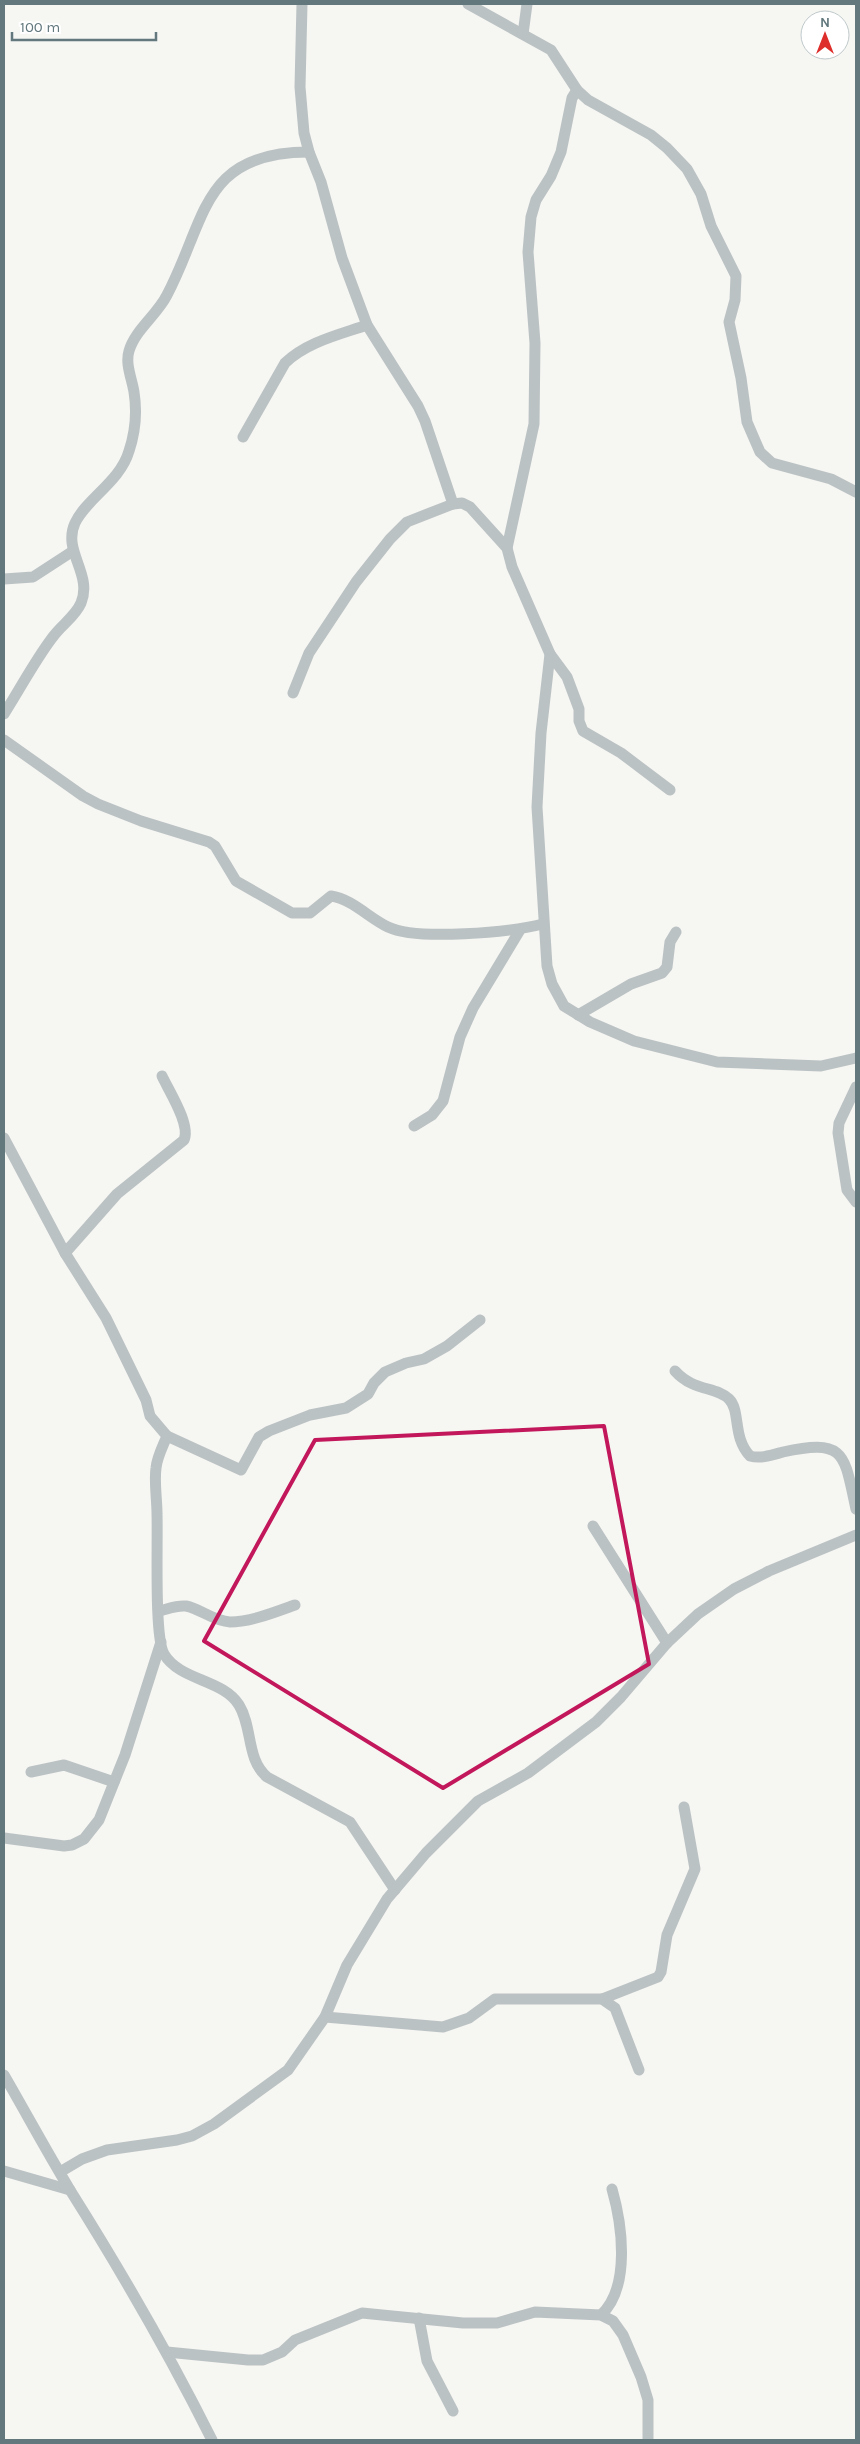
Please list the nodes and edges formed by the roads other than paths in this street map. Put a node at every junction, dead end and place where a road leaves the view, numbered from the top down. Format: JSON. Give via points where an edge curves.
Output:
{"nodes":[{"id":1,"x":302,"y":4,"type":"edge"},
{"id":2,"x":468,"y":4,"type":"edge"},
{"id":3,"x":527,"y":4,"type":"edge"},
{"id":4,"x":523,"y":34,"type":"junction"},
{"id":5,"x":577,"y":90,"type":"junction"},
{"id":6,"x":309,"y":152,"type":"junction"},
{"id":7,"x":367,"y":325,"type":"junction"},
{"id":8,"x":242,"y":436,"type":"dead end"},
{"id":9,"x":856,"y":492,"type":"edge"},
{"id":10,"x":453,"y":504,"type":"junction"},
{"id":11,"x":507,"y":548,"type":"junction"},
{"id":12,"x":73,"y":551,"type":"junction"},
{"id":13,"x":4,"y":579,"type":"edge"},
{"id":14,"x":550,"y":654,"type":"junction"},
{"id":15,"x":293,"y":693,"type":"dead end"},
{"id":16,"x":4,"y":714,"type":"edge"},
{"id":17,"x":4,"y":740,"type":"edge"},
{"id":18,"x":670,"y":790,"type":"dead end"},
{"id":19,"x":544,"y":924,"type":"junction"},
{"id":20,"x":520,"y":930,"type":"junction"},
{"id":21,"x":676,"y":932,"type":"dead end"},
{"id":22,"x":578,"y":1015,"type":"junction"},
{"id":23,"x":856,"y":1058,"type":"edge"},
{"id":24,"x":162,"y":1076,"type":"dead end"},
{"id":25,"x":856,"y":1087,"type":"edge"},
{"id":26,"x":414,"y":1126,"type":"dead end"},
{"id":27,"x":4,"y":1138,"type":"edge"},
{"id":28,"x":856,"y":1202,"type":"edge"},
{"id":29,"x":65,"y":1253,"type":"junction"},
{"id":30,"x":480,"y":1320,"type":"dead end"},
{"id":31,"x":675,"y":1372,"type":"dead end"},
{"id":32,"x":167,"y":1436,"type":"junction"},
{"id":33,"x":856,"y":1509,"type":"edge"},
{"id":34,"x":592,"y":1526,"type":"dead end"},
{"id":35,"x":856,"y":1535,"type":"edge"},
{"id":36,"x":295,"y":1605,"type":"dead end"},
{"id":37,"x":159,"y":1611,"type":"junction"},
{"id":38,"x":161,"y":1642,"type":"junction"},
{"id":39,"x":667,"y":1644,"type":"junction"},
{"id":40,"x":31,"y":1772,"type":"dead end"},
{"id":41,"x":114,"y":1782,"type":"junction"},
{"id":42,"x":684,"y":1807,"type":"dead end"},
{"id":43,"x":4,"y":1838,"type":"edge"},
{"id":44,"x":395,"y":1890,"type":"junction"},
{"id":45,"x":602,"y":1999,"type":"junction"},
{"id":46,"x":325,"y":2017,"type":"junction"},
{"id":47,"x":639,"y":2070,"type":"dead end"},
{"id":48,"x":4,"y":2075,"type":"edge"},
{"id":49,"x":4,"y":2171,"type":"edge"},
{"id":50,"x":60,"y":2172,"type":"junction"},
{"id":51,"x":612,"y":2189,"type":"dead end"},
{"id":52,"x":70,"y":2190,"type":"junction"},
{"id":53,"x":601,"y":2315,"type":"junction"},
{"id":54,"x":419,"y":2318,"type":"junction"},
{"id":55,"x":167,"y":2352,"type":"junction"},
{"id":56,"x":453,"y":2411,"type":"dead end"},
{"id":57,"x":212,"y":2440,"type":"edge"},
{"id":58,"x":648,"y":2440,"type":"edge"}],
"edges":[{"from":1,"to":6,"type":"street","via":[[300,87]]},
{"from":2,"to":4,"type":"street"},
{"from":3,"to":4,"type":"street"},
{"from":4,"to":5,"type":"street","via":[[552,50]]},
{"from":5,"to":9,"type":"street","via":[[667,148],[687,170],[701,194],[711,226],[736,276],[735,300],[729,322],[747,422],[760,452],[772,463],[831,479]]},
{"from":5,"to":11,"type":"street","via":[[572,98],[552,176],[536,200],[531,217],[528,252],[535,343],[534,424]]},
{"from":6,"to":7,"type":"street"},
{"from":6,"to":12,"type":"street","via":[[264,157],[238,167],[211,196],[167,296],[134,339],[128,352],[135,429],[129,453],[118,472],[75,523]]},
{"from":7,"to":8,"type":"street","via":[[323,340],[294,355],[285,363]]},
{"from":7,"to":10,"type":"street","via":[[418,406]]},
{"from":10,"to":11,"type":"street","via":[[462,503],[470,507]]},
{"from":10,"to":15,"type":"street","via":[[407,522],[390,539],[356,582],[309,653]]},
{"from":11,"to":14,"type":"street","via":[[512,567]]},
{"from":12,"to":13,"type":"street","via":[[33,577]]},
{"from":12,"to":16,"type":"street","via":[[85,587],[81,603],[54,636]]},
{"from":14,"to":18,"type":"street","via":[[567,677],[583,731],[621,753]]},
{"from":14,"to":19,"type":"street","via":[[537,807]]},
{"from":17,"to":20,"type":"street","via":[[98,804],[212,843],[236,881],[292,913],[310,913],[331,896],[399,932],[433,934]]},
{"from":19,"to":20,"type":"street"},
{"from":19,"to":22,"type":"street","via":[[547,966],[552,984],[564,1006]]},
{"from":20,"to":26,"type":"street","via":[[466,1022],[443,1101],[432,1114]]},
{"from":21,"to":22,"type":"street","via":[[670,942],[668,967],[662,973],[631,984]]},
{"from":22,"to":23,"type":"street","via":[[634,1041],[717,1062],[821,1066]]},
{"from":24,"to":29,"type":"street","via":[[185,1124],[184,1140],[117,1194]]},
{"from":25,"to":28,"type":"street","via":[[839,1123],[838,1133],[847,1190]]},
{"from":27,"to":29,"type":"street"},
{"from":29,"to":32,"type":"street","via":[[106,1318],[146,1400],[150,1416]]},
{"from":30,"to":32,"type":"street","via":[[424,1359],[386,1372],[358,1401],[335,1411],[310,1415],[259,1437],[241,1470]]},
{"from":31,"to":33,"type":"street","via":[[692,1386],[728,1398],[739,1440],[750,1456],[759,1458],[809,1447],[830,1448],[838,1452],[847,1470]]},
{"from":32,"to":37,"type":"street","via":[[156,1468]]},
{"from":34,"to":39,"type":"street"},
{"from":35,"to":39,"type":"street","via":[[734,1589],[698,1614]]},
{"from":36,"to":37,"type":"street","via":[[231,1622],[215,1619],[187,1606]]},
{"from":37,"to":38,"type":"street"},
{"from":38,"to":41,"type":"street"},
{"from":38,"to":44,"type":"street","via":[[164,1654],[177,1666],[220,1689],[238,1703],[259,1770],[350,1822]]},
{"from":39,"to":44,"type":"street","via":[[596,1722],[528,1773],[478,1801],[426,1853]]},
{"from":40,"to":41,"type":"street","via":[[64,1765]]},
{"from":41,"to":43,"type":"street","via":[[98,1820],[84,1838],[72,1845]]},
{"from":42,"to":45,"type":"street","via":[[694,1869],[668,1935],[661,1972],[658,1977]]},
{"from":44,"to":46,"type":"street","via":[[351,1957]]},
{"from":45,"to":46,"type":"street","via":[[495,1999],[469,2018],[443,2027]]},
{"from":45,"to":47,"type":"street","via":[[615,2008]]},
{"from":46,"to":50,"type":"street","via":[[288,2070],[214,2124],[178,2140],[107,2150]]},
{"from":48,"to":50,"type":"street"},
{"from":49,"to":52,"type":"street"},
{"from":50,"to":52,"type":"street"},
{"from":51,"to":53,"type":"street","via":[[622,2233],[620,2262],[616,2288],[608,2308]]},
{"from":52,"to":55,"type":"street"},
{"from":53,"to":54,"type":"street","via":[[535,2312],[497,2323]]},
{"from":53,"to":58,"type":"street","via":[[613,2321],[623,2334],[641,2377],[648,2400]]},
{"from":54,"to":55,"type":"street","via":[[355,2314],[295,2340],[282,2352],[263,2360]]},
{"from":54,"to":56,"type":"street","via":[[427,2361]]},
{"from":55,"to":57,"type":"street"}]}
